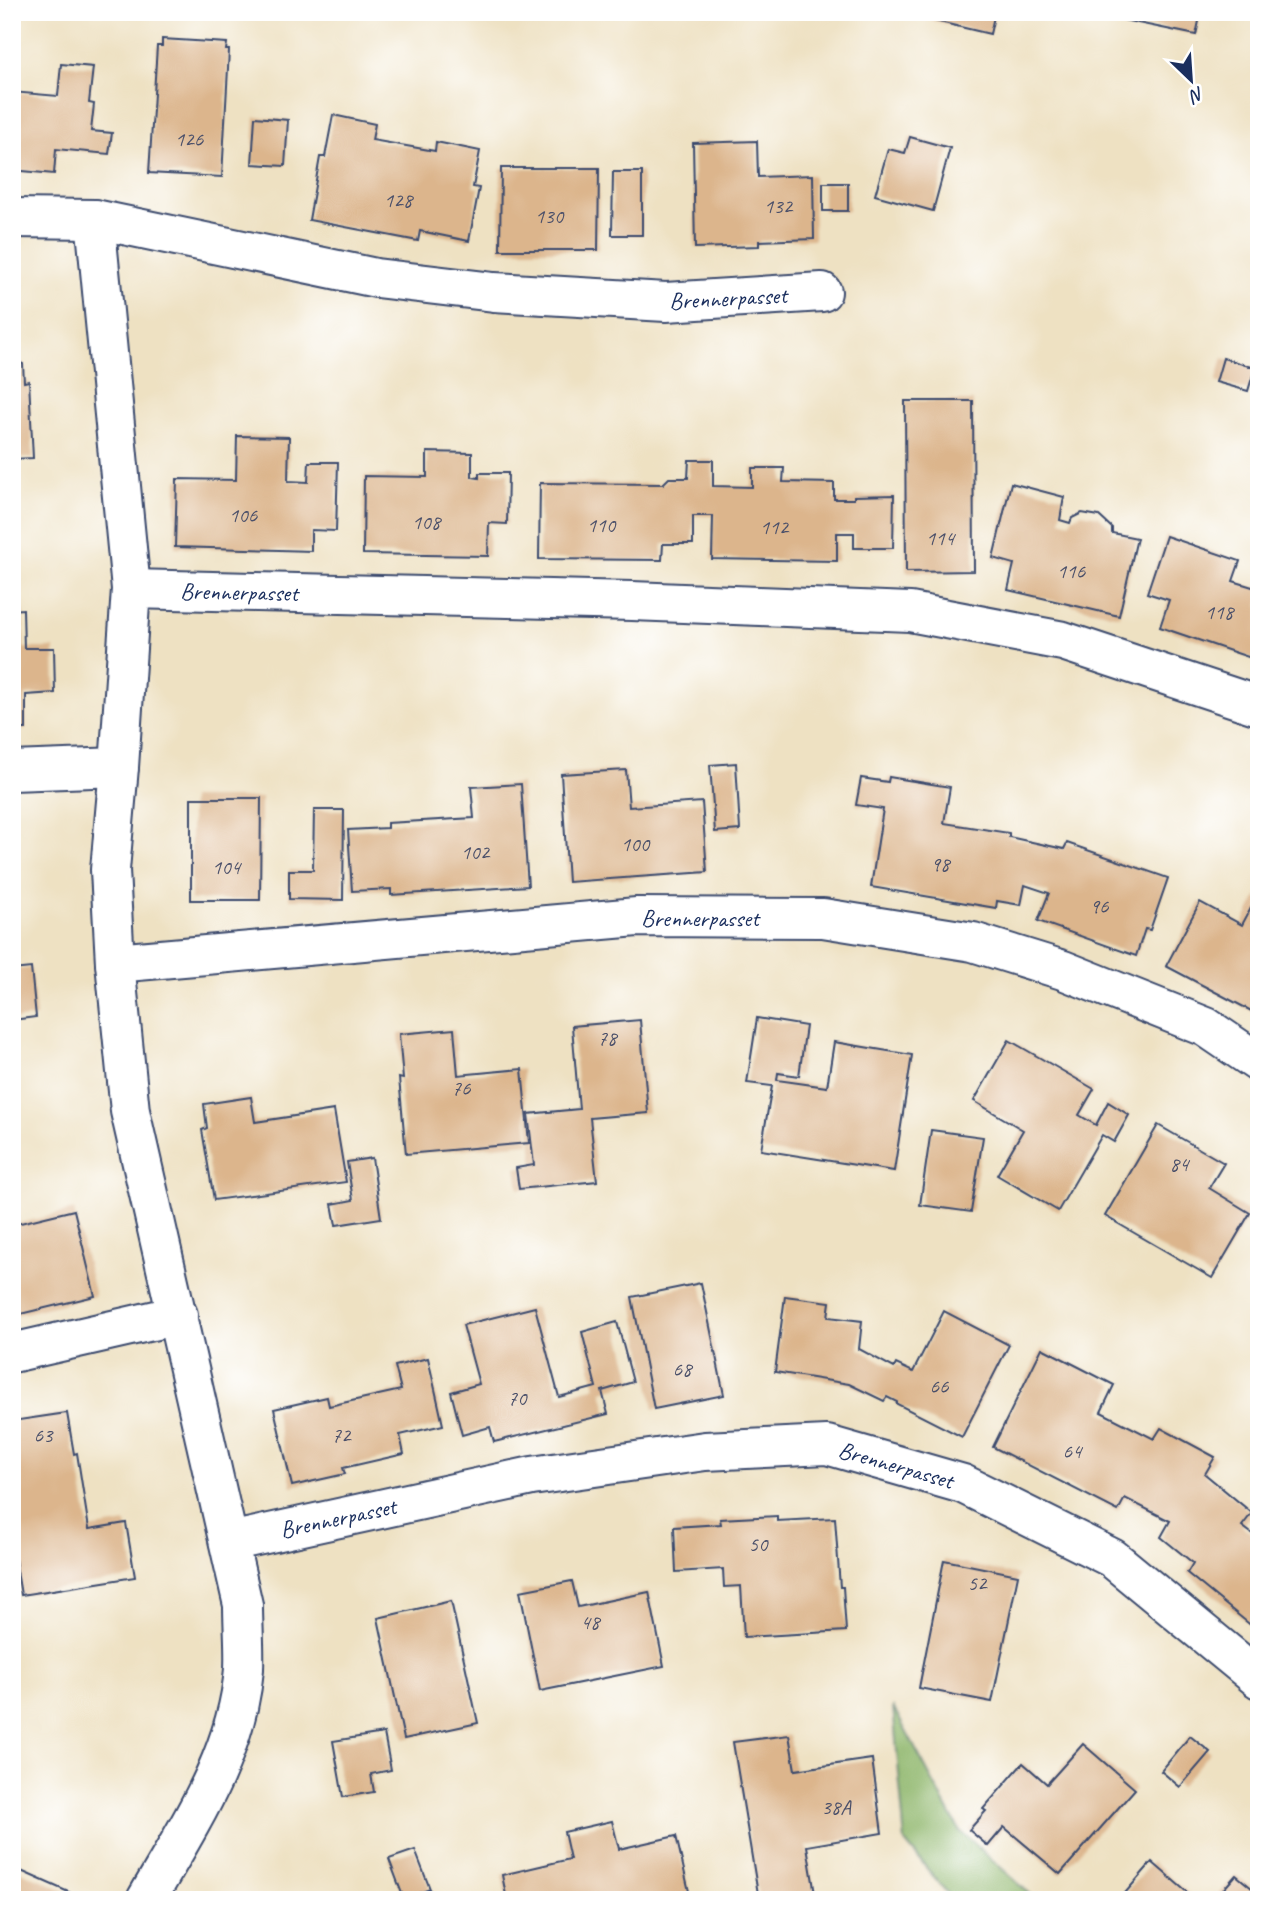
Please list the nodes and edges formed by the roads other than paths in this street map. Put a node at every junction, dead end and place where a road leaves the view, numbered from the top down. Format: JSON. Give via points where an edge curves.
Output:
{"nodes":[{"id":1,"x":12,"y":218,"type":"edge"},
{"id":2,"x":95,"y":219,"type":"junction"},
{"id":3,"x":822,"y":292,"type":"dead end"},
{"id":4,"x":131,"y":589,"type":"junction"},
{"id":5,"x":1259,"y":706,"type":"edge"},
{"id":6,"x":119,"y":768,"type":"junction"},
{"id":7,"x":12,"y":771,"type":"edge"},
{"id":8,"x":115,"y":963,"type":"junction"},
{"id":9,"x":1259,"y":1063,"type":"edge"},
{"id":10,"x":178,"y":1315,"type":"junction"},
{"id":11,"x":12,"y":1353,"type":"edge"},
{"id":12,"x":229,"y":1542,"type":"junction"},
{"id":13,"x":1259,"y":1679,"type":"edge"},
{"id":14,"x":146,"y":1900,"type":"edge"}],
"edges":[{"from":1,"to":2,"type":"street","name":"Brennerpasset"},
{"from":2,"to":3,"type":"street","name":"Brennerpasset","via":[[376,278],[494,292],[666,302]]},
{"from":2,"to":4,"type":"street"},
{"from":4,"to":5,"type":"street","name":"Brennerpasset","via":[[910,612],[1063,641]]},
{"from":4,"to":6,"type":"street"},
{"from":6,"to":7,"type":"street"},
{"from":6,"to":8,"type":"street","via":[[110,870]]},
{"from":8,"to":9,"type":"street","name":"Brennerpasset","via":[[638,917],[823,918],[973,942],[1063,970],[1206,1027]]},
{"from":8,"to":10,"type":"street","via":[[130,1111]]},
{"from":10,"to":11,"type":"street"},
{"from":10,"to":12,"type":"street"},
{"from":12,"to":13,"type":"street","name":"Brennerpasset","via":[[532,1476],[705,1451],[827,1445],[963,1484],[1112,1558]]},
{"from":12,"to":14,"type":"street","via":[[243,1605],[244,1670],[232,1733],[208,1793]]}]}
